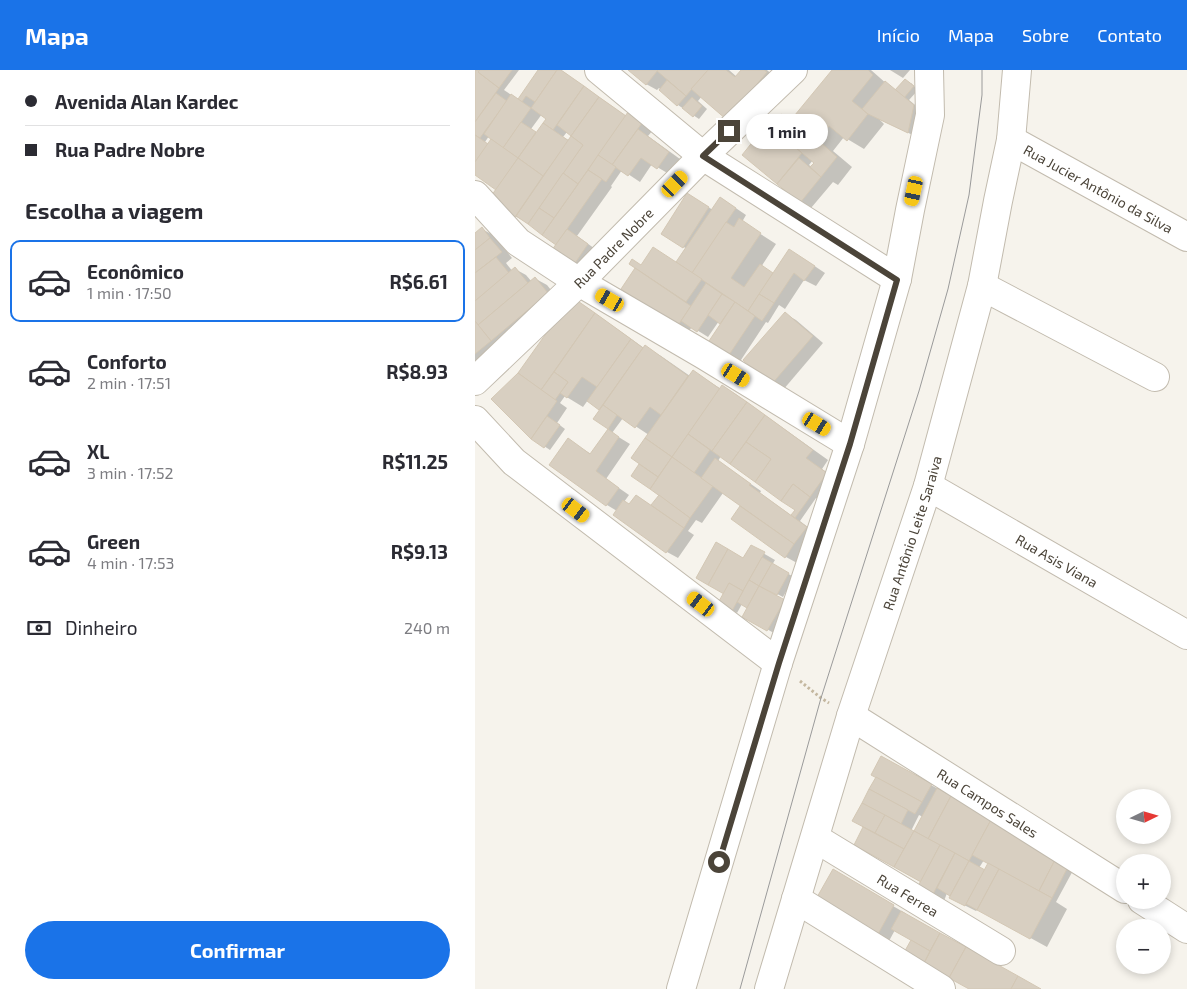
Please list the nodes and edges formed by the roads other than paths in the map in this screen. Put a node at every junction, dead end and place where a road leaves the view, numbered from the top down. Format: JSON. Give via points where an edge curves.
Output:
{"nodes":[{"id":1,"x":599,"y":70,"type":"edge"},
{"id":2,"x":793,"y":70,"type":"edge"},
{"id":3,"x":929,"y":70,"type":"edge"},
{"id":4,"x":1017,"y":70,"type":"edge"},
{"id":5,"x":1011,"y":140,"type":"junction"},
{"id":6,"x":703,"y":156,"type":"junction"},
{"id":7,"x":475,"y":196,"type":"edge"},
{"id":8,"x":1187,"y":237,"type":"edge"},
{"id":9,"x":897,"y":280,"type":"junction"},
{"id":10,"x":579,"y":282,"type":"junction"},
{"id":11,"x":982,"y":286,"type":"junction"},
{"id":12,"x":1155,"y":377,"type":"dead end"},
{"id":13,"x":475,"y":381,"type":"edge"},
{"id":14,"x":475,"y":420,"type":"edge"},
{"id":15,"x":850,"y":444,"type":"junction"},
{"id":16,"x":928,"y":486,"type":"junction"},
{"id":17,"x":1187,"y":635,"type":"edge"},
{"id":18,"x":779,"y":663,"type":"junction"},
{"id":19,"x":851,"y":716,"type":"junction"},
{"id":20,"x":815,"y":838,"type":"junction"},
{"id":21,"x":1116,"y":883,"type":"edge"},
{"id":22,"x":796,"y":899,"type":"junction"},
{"id":23,"x":1156,"y":909,"type":"edge"},
{"id":24,"x":1187,"y":928,"type":"edge"},
{"id":25,"x":1001,"y":951,"type":"dead end"},
{"id":26,"x":681,"y":989,"type":"edge"},
{"id":27,"x":769,"y":989,"type":"edge"},
{"id":28,"x":941,"y":989,"type":"edge"}],
"edges":[{"from":1,"to":6,"type":"street"},
{"from":2,"to":6,"type":"street","name":"Rua Padre Nobre"},
{"from":3,"to":9,"type":"street","via":[[930,116]]},
{"from":4,"to":5,"type":"street","name":"Rua Antônio Leite Saraiva"},
{"from":5,"to":8,"type":"street","name":"Rua Jucier Antônio da Silva"},
{"from":5,"to":11,"type":"street","name":"Rua Antônio Leite Saraiva"},
{"from":6,"to":9,"type":"street"},
{"from":6,"to":10,"type":"street","name":"Rua Padre Nobre"},
{"from":7,"to":10,"type":"street","via":[[518,242]]},
{"from":9,"to":15,"type":"street"},
{"from":10,"to":13,"type":"street","name":"Rua Padre Nobre"},
{"from":10,"to":15,"type":"street"},
{"from":11,"to":12,"type":"street"},
{"from":11,"to":16,"type":"street","name":"Rua Antônio Leite Saraiva"},
{"from":14,"to":18,"type":"street","via":[[514,462]]},
{"from":15,"to":18,"type":"street"},
{"from":16,"to":17,"type":"street","name":"Rua Asis Viana"},
{"from":16,"to":19,"type":"street","name":"Rua Antônio Leite Saraiva"},
{"from":18,"to":26,"type":"street"},
{"from":19,"to":20,"type":"street","name":"Rua Antônio Leite Saraiva"},
{"from":19,"to":21,"type":"street","name":"Rua Campos Sales"},
{"from":20,"to":22,"type":"street","name":"Rua Antônio Leite Saraiva"},
{"from":20,"to":25,"type":"street","name":"Rua Ferrea"},
{"from":22,"to":27,"type":"street","name":"Rua Antônio Leite Saraiva"},
{"from":22,"to":28,"type":"street"},
{"from":23,"to":24,"type":"street"}]}
